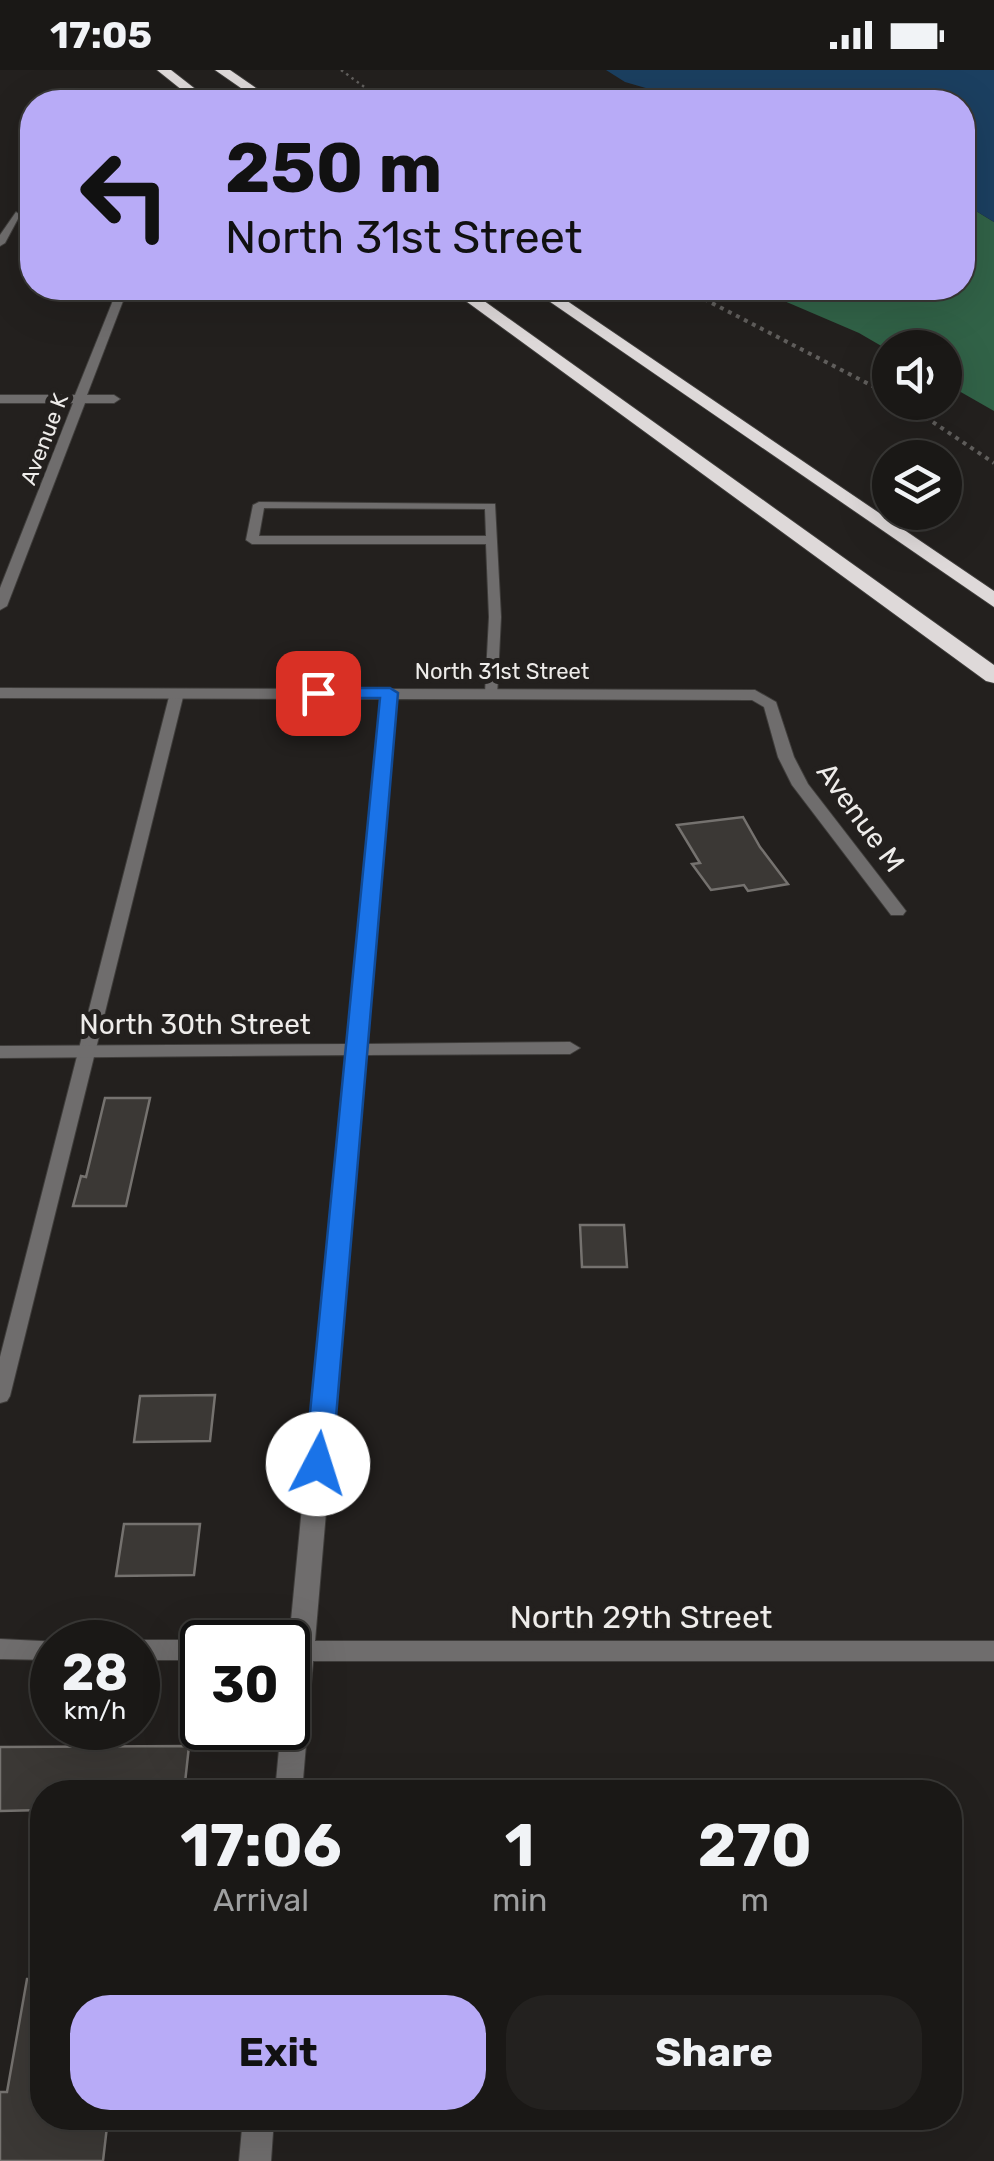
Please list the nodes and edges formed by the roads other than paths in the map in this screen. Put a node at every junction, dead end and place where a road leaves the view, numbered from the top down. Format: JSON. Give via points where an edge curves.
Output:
{"nodes":[{"id":1,"x":163,"y":70,"type":"edge"},
{"id":2,"x":220,"y":70,"type":"edge"},
{"id":3,"x":189,"y":90,"type":"edge"},
{"id":4,"x":251,"y":90,"type":"edge"},
{"id":5,"x":16,"y":215,"type":"dead end"},
{"id":6,"x":0,"y":242,"type":"edge"},
{"id":7,"x":118,"y":300,"type":"edge"},
{"id":8,"x":473,"y":300,"type":"edge"},
{"id":9,"x":555,"y":300,"type":"edge"},
{"id":10,"x":0,"y":398,"type":"edge"},
{"id":11,"x":81,"y":398,"type":"junction"},
{"id":12,"x":114,"y":398,"type":"dead end"},
{"id":13,"x":492,"y":540,"type":"junction"},
{"id":14,"x":994,"y":602,"type":"edge"},
{"id":15,"x":0,"y":606,"type":"edge"},
{"id":16,"x":994,"y":676,"type":"edge"},
{"id":17,"x":0,"y":693,"type":"edge"},
{"id":18,"x":177,"y":693,"type":"junction"},
{"id":19,"x":390,"y":693,"type":"junction"},
{"id":20,"x":492,"y":693,"type":"junction"},
{"id":21,"x":763,"y":698,"type":"joint"},
{"id":22,"x":897,"y":911,"type":"dead end"},
{"id":23,"x":570,"y":1048,"type":"dead end"},
{"id":24,"x":356,"y":1051,"type":"junction"},
{"id":25,"x":0,"y":1052,"type":"edge"},
{"id":26,"x":87,"y":1052,"type":"junction"},
{"id":27,"x":0,"y":1396,"type":"edge"},
{"id":28,"x":297,"y":1620,"type":"edge"},
{"id":29,"x":0,"y":1649,"type":"edge"},
{"id":30,"x":30,"y":1650,"type":"edge"},
{"id":31,"x":310,"y":1651,"type":"edge"},
{"id":32,"x":994,"y":1651,"type":"edge"},
{"id":33,"x":290,"y":1750,"type":"edge"},
{"id":34,"x":289,"y":1780,"type":"edge"},
{"id":35,"x":258,"y":2130,"type":"edge"},
{"id":36,"x":255,"y":2161,"type":"edge"}],
"edges":[{"from":1,"to":3,"type":"highway"},
{"from":2,"to":4,"type":"highway"},
{"from":5,"to":6,"type":"lane"},
{"from":7,"to":11,"type":"street","name":"Avenue K"},
{"from":8,"to":16,"type":"highway"},
{"from":9,"to":14,"type":"highway"},
{"from":10,"to":11,"type":"street"},
{"from":11,"to":12,"type":"street"},
{"from":11,"to":15,"type":"street","name":"Avenue K"},
{"from":13,"to":13,"type":"lane","via":[[492,506],[352,504],[259,505],[252,540]]},
{"from":13,"to":20,"type":"lane"},
{"from":17,"to":18,"type":"street","name":"North 31st Street"},
{"from":18,"to":19,"type":"street","name":"North 31st Street"},
{"from":18,"to":26,"type":"lane"},
{"from":19,"to":20,"type":"street","name":"North 31st Street"},
{"from":19,"to":24,"type":"street"},
{"from":20,"to":21,"type":"street","name":"North 31st Street"},
{"from":21,"to":22,"type":"street","name":"Avenue M","via":[[772,705],[800,785]]},
{"from":23,"to":24,"type":"street","name":"North 30th Street"},
{"from":24,"to":26,"type":"street","name":"North 30th Street"},
{"from":24,"to":28,"type":"street"},
{"from":25,"to":26,"type":"street","name":"North 30th Street"},
{"from":26,"to":27,"type":"lane"},
{"from":29,"to":30,"type":"street"},
{"from":31,"to":32,"type":"street","name":"North 29th Street"},
{"from":33,"to":34,"type":"street"},
{"from":35,"to":36,"type":"street"}]}
